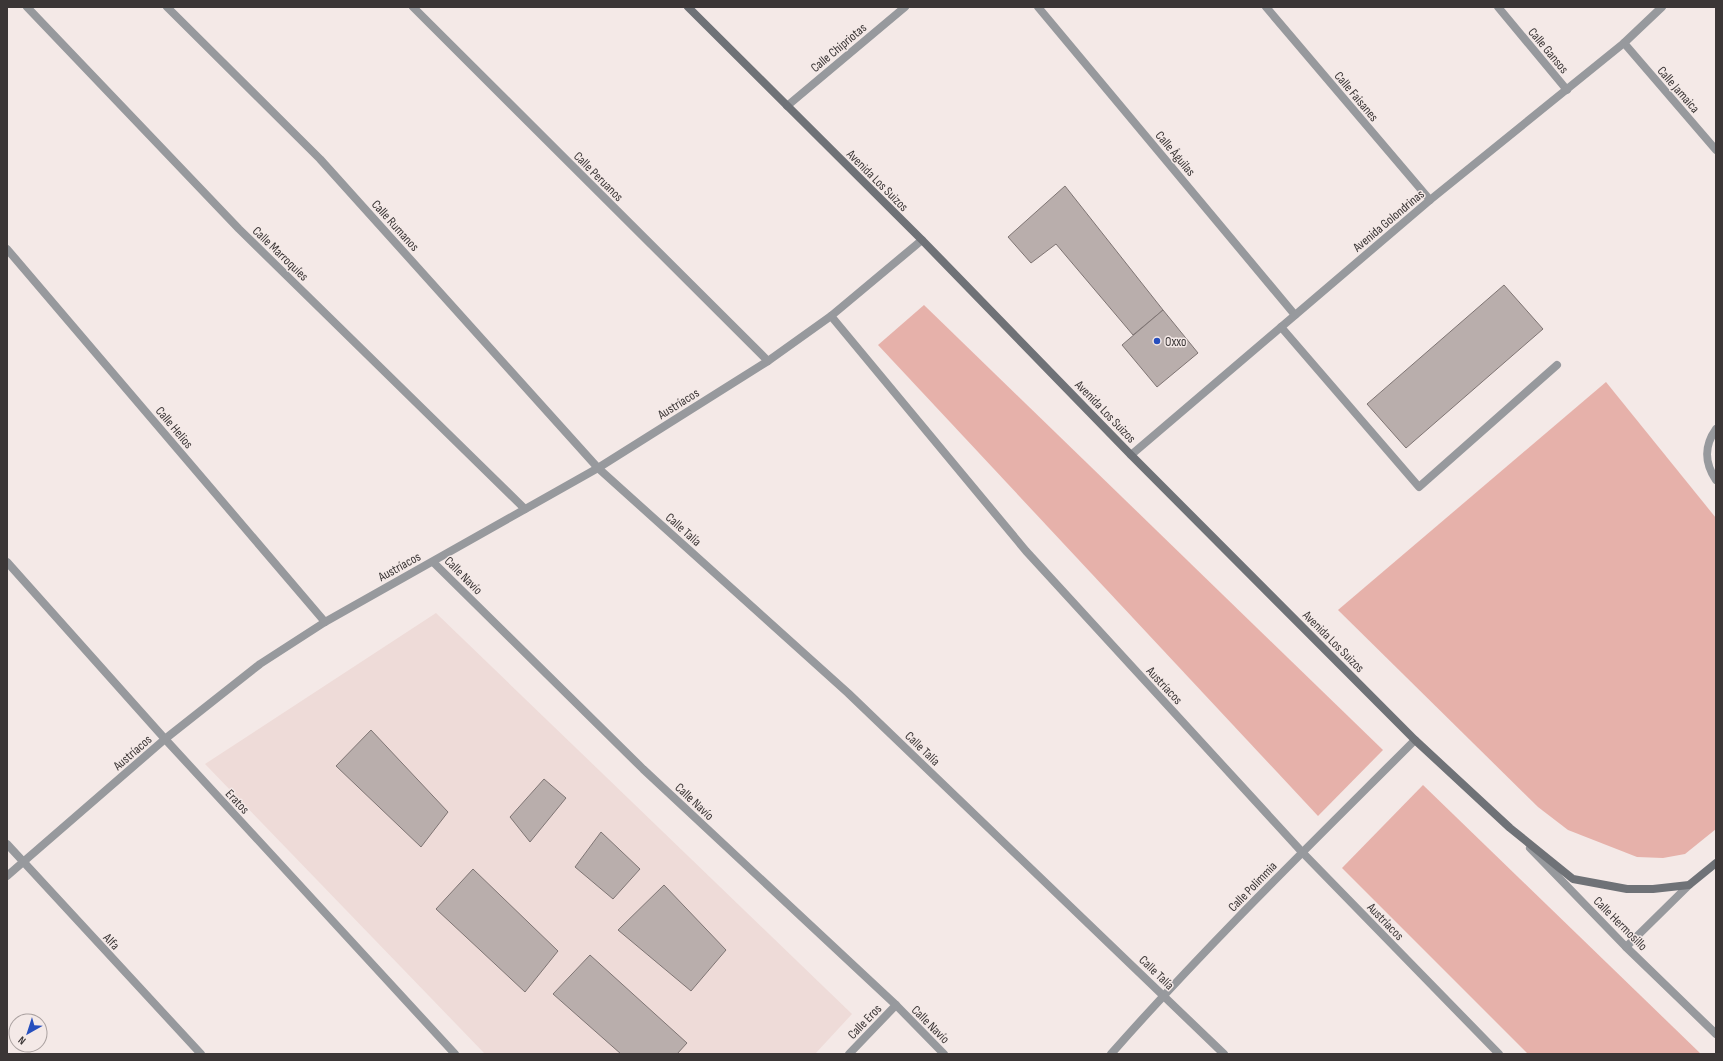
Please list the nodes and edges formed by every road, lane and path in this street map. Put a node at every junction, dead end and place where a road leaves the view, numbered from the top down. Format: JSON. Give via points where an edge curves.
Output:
{"nodes":[{"id":1,"x":27,"y":7,"type":"edge"},
{"id":2,"x":167,"y":7,"type":"edge"},
{"id":3,"x":413,"y":7,"type":"edge"},
{"id":4,"x":688,"y":7,"type":"edge"},
{"id":5,"x":905,"y":7,"type":"edge"},
{"id":6,"x":1038,"y":7,"type":"edge"},
{"id":7,"x":1266,"y":7,"type":"edge"},
{"id":8,"x":1498,"y":7,"type":"edge"},
{"id":9,"x":1662,"y":7,"type":"edge"},
{"id":10,"x":1624,"y":43,"type":"junction"},
{"id":11,"x":1568,"y":90,"type":"junction"},
{"id":12,"x":787,"y":106,"type":"junction"},
{"id":13,"x":1716,"y":150,"type":"edge"},
{"id":14,"x":1430,"y":200,"type":"junction"},
{"id":15,"x":922,"y":240,"type":"junction"},
{"id":16,"x":7,"y":249,"type":"edge"},
{"id":17,"x":1295,"y":315,"type":"junction"},
{"id":18,"x":831,"y":316,"type":"junction"},
{"id":19,"x":1281,"y":327,"type":"junction"},
{"id":20,"x":768,"y":361,"type":"junction"},
{"id":21,"x":1556,"y":365,"type":"dead end"},
{"id":22,"x":1716,"y":429,"type":"edge"},
{"id":23,"x":1131,"y":455,"type":"junction"},
{"id":24,"x":598,"y":468,"type":"junction"},
{"id":25,"x":1716,"y":480,"type":"edge"},
{"id":26,"x":525,"y":509,"type":"junction"},
{"id":27,"x":7,"y":562,"type":"edge"},
{"id":28,"x":433,"y":562,"type":"junction"},
{"id":29,"x":325,"y":622,"type":"junction"},
{"id":30,"x":165,"y":739,"type":"junction"},
{"id":31,"x":1415,"y":740,"type":"junction"},
{"id":32,"x":1510,"y":828,"type":"junction"},
{"id":33,"x":7,"y":844,"type":"edge"},
{"id":34,"x":1302,"y":852,"type":"junction"},
{"id":35,"x":23,"y":862,"type":"junction"},
{"id":36,"x":1716,"y":863,"type":"edge"},
{"id":37,"x":7,"y":876,"type":"edge"},
{"id":38,"x":1689,"y":885,"type":"junction"},
{"id":39,"x":1626,"y":947,"type":"junction"},
{"id":40,"x":1163,"y":995,"type":"junction"},
{"id":41,"x":896,"y":1005,"type":"junction"},
{"id":42,"x":1716,"y":1034,"type":"edge"},
{"id":43,"x":201,"y":1054,"type":"edge"},
{"id":44,"x":454,"y":1054,"type":"edge"},
{"id":45,"x":849,"y":1054,"type":"edge"},
{"id":46,"x":944,"y":1054,"type":"edge"},
{"id":47,"x":1111,"y":1054,"type":"edge"},
{"id":48,"x":1224,"y":1054,"type":"edge"},
{"id":49,"x":1499,"y":1054,"type":"edge"}],
"edges":[{"from":1,"to":26,"type":"street","name":"Calle Marroquíes","via":[[239,229]]},
{"from":2,"to":24,"type":"street","name":"Calle Rumanos","via":[[320,160]]},
{"from":3,"to":20,"type":"street","name":"Calle Peruanos"},
{"from":4,"to":12,"type":"main road","name":"Avenida Los Suizos"},
{"from":5,"to":12,"type":"street","name":"Calle Chipriotas"},
{"from":6,"to":17,"type":"street","name":"Calle Águilas"},
{"from":7,"to":14,"type":"street","name":"Calle Faisanes"},
{"from":8,"to":11,"type":"street","name":"Calle Gansos"},
{"from":9,"to":10,"type":"street","name":"Avenida Golondrinas"},
{"from":10,"to":11,"type":"street","name":"Avenida Golondrinas"},
{"from":10,"to":13,"type":"street","name":"Calle Jamaica"},
{"from":11,"to":14,"type":"street","name":"Avenida Golondrinas"},
{"from":12,"to":15,"type":"main road","name":"Avenida Los Suizos"},
{"from":14,"to":17,"type":"street","name":"Avenida Golondrinas"},
{"from":15,"to":18,"type":"street","name":"Austríacos"},
{"from":15,"to":23,"type":"main road","name":"Avenida Los Suizos"},
{"from":16,"to":29,"type":"street","name":"Calle Helios"},
{"from":17,"to":19,"type":"street","name":"Avenida Golondrinas"},
{"from":18,"to":20,"type":"street","name":"Austríacos"},
{"from":18,"to":34,"type":"street","name":"Austríacos","via":[[1026,552]]},
{"from":19,"to":21,"type":"street","via":[[1419,487]]},
{"from":19,"to":23,"type":"street","name":"Avenida Golondrinas"},
{"from":20,"to":24,"type":"street","name":"Austríacos"},
{"from":22,"to":25,"type":"street","via":[[1706,446],[1708,463]]},
{"from":23,"to":31,"type":"main road","name":"Avenida Los Suizos"},
{"from":24,"to":26,"type":"street","name":"Austríacos"},
{"from":24,"to":40,"type":"street","name":"Calle Talía","via":[[848,693]]},
{"from":26,"to":28,"type":"street","name":"Austríacos"},
{"from":27,"to":30,"type":"street","name":"Eratos"},
{"from":28,"to":29,"type":"street","name":"Austríacos"},
{"from":28,"to":41,"type":"street","name":"Calle Navío","via":[[643,769]]},
{"from":29,"to":30,"type":"street","name":"Austríacos","via":[[260,664]]},
{"from":30,"to":35,"type":"street","name":"Austríacos"},
{"from":30,"to":44,"type":"street","name":"Eratos"},
{"from":31,"to":32,"type":"main road","name":"Avenida Los Suizos"},
{"from":31,"to":34,"type":"street","name":"Calle Polimmia"},
{"from":32,"to":38,"type":"main road","name":"Avenida Los Suizos","via":[[1573,879],[1627,889]]},
{"from":32,"to":39,"type":"street","name":"Calle Hermosillo"},
{"from":33,"to":35,"type":"street","name":"Alfa"},
{"from":34,"to":40,"type":"street","name":"Calle Polimmia"},
{"from":34,"to":49,"type":"street","name":"Austríacos"},
{"from":35,"to":37,"type":"street","name":"Austríacos"},
{"from":35,"to":43,"type":"street","name":"Alfa"},
{"from":36,"to":38,"type":"main road"},
{"from":38,"to":39,"type":"street"},
{"from":39,"to":42,"type":"street","name":"Calle Hermosillo"},
{"from":40,"to":47,"type":"street","name":"Calle Polimmia"},
{"from":40,"to":48,"type":"street","name":"Calle Talía"},
{"from":41,"to":45,"type":"street","name":"Calle Eros"},
{"from":41,"to":46,"type":"street","name":"Calle Navío"}]}
